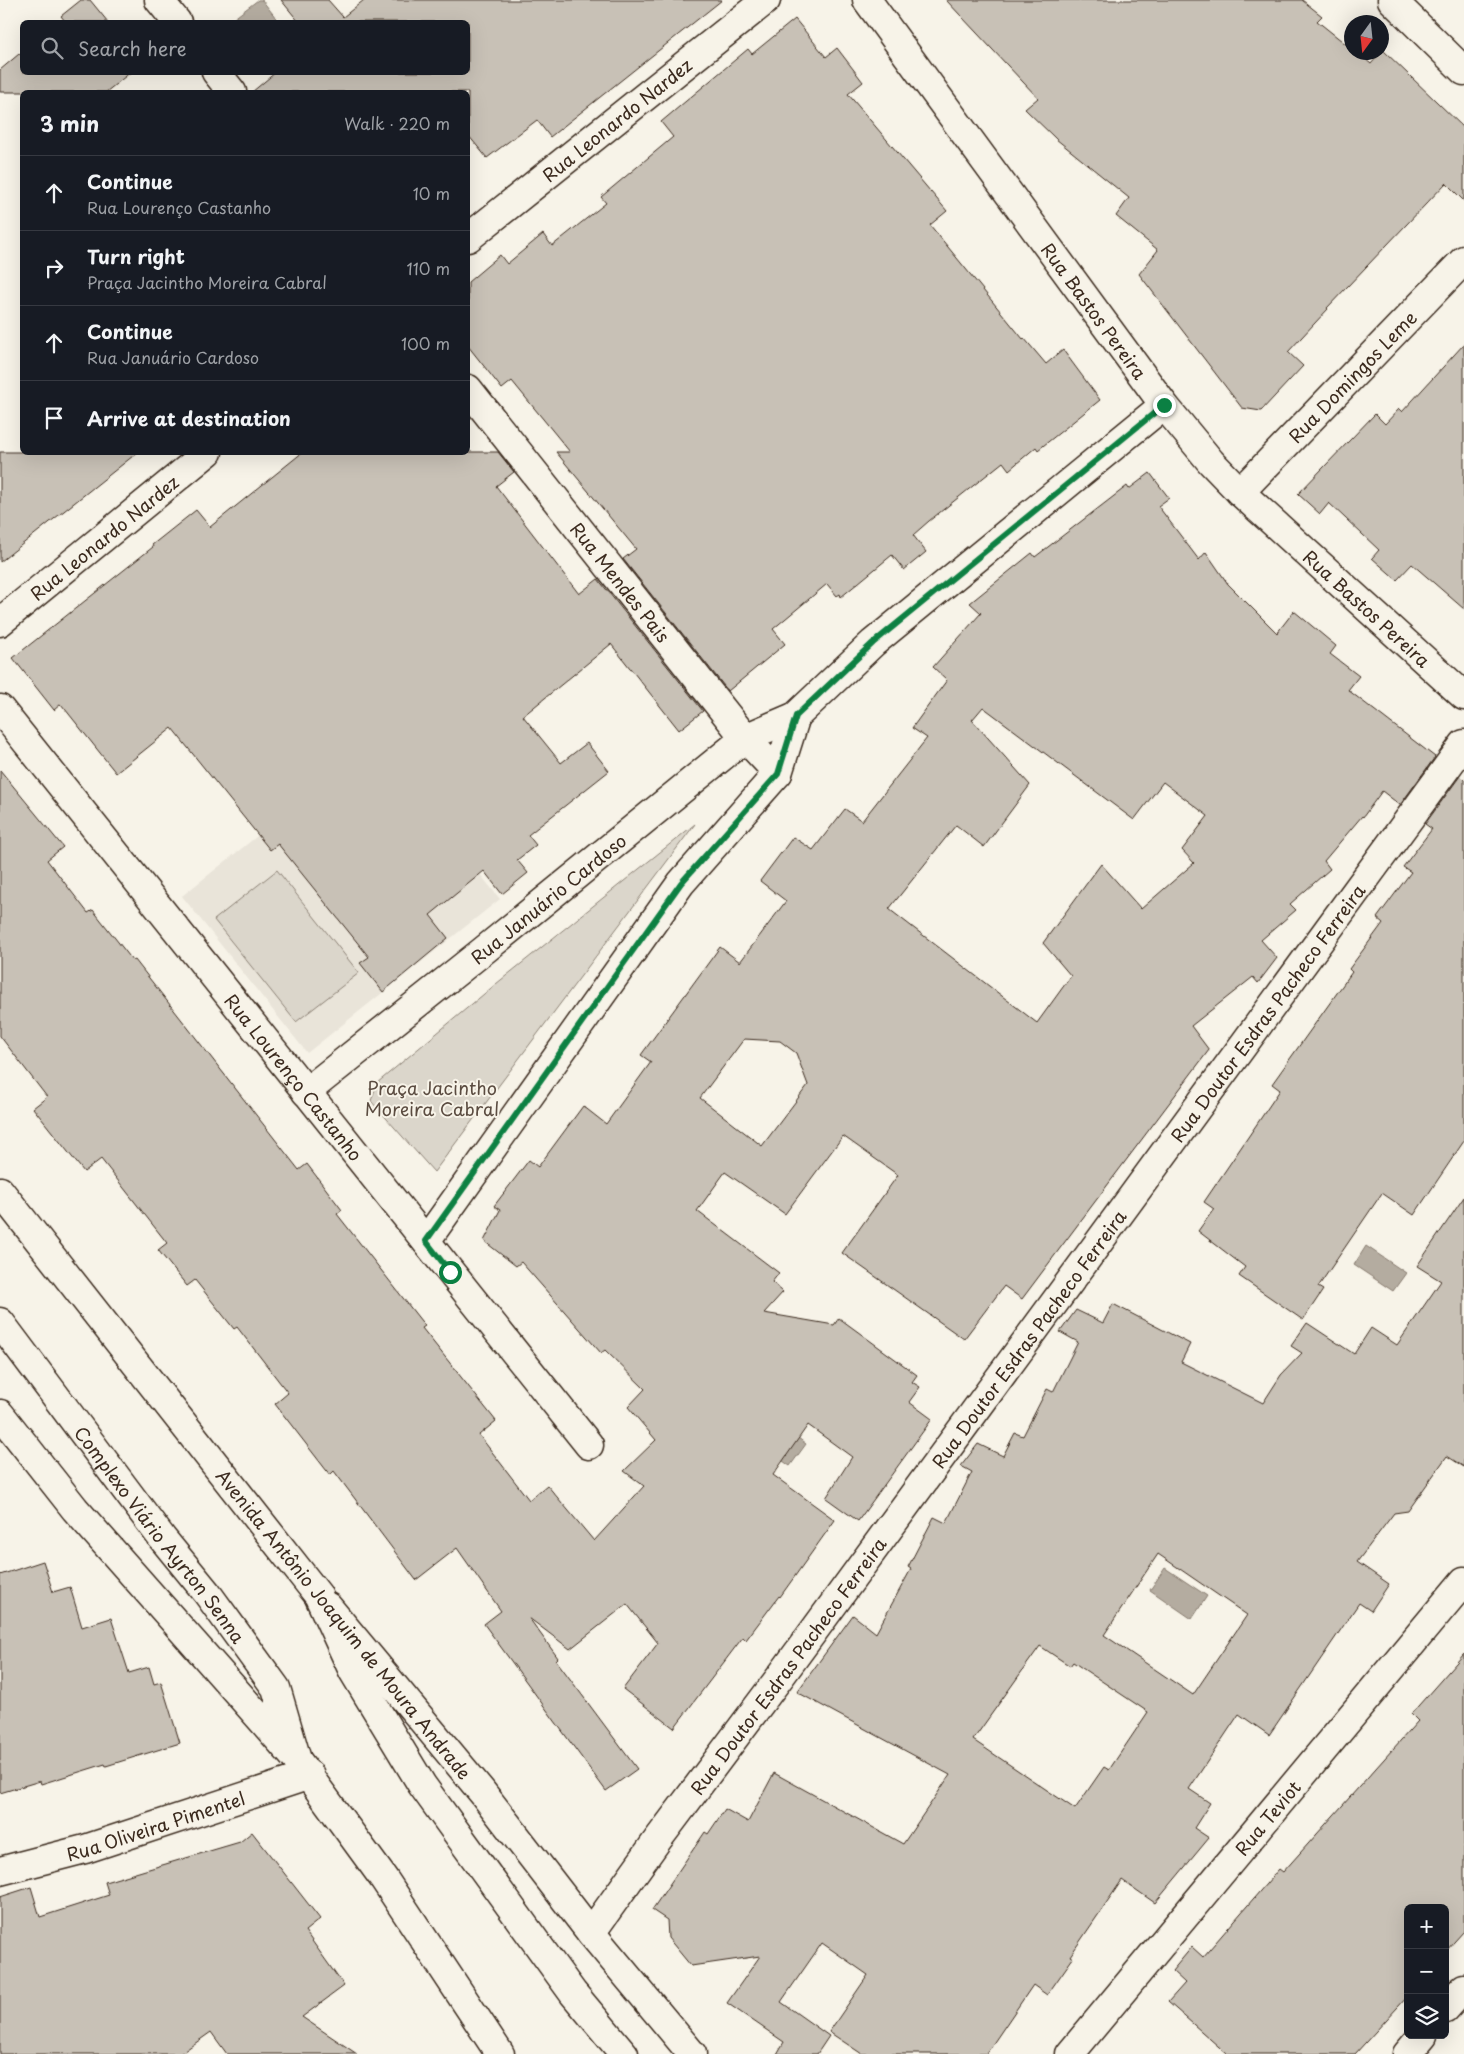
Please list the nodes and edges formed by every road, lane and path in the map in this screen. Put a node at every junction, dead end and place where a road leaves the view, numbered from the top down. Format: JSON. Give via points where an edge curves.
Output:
{"nodes":[{"id":1,"x":159,"y":0,"type":"edge"},
{"id":2,"x":766,"y":0,"type":"edge"},
{"id":3,"x":867,"y":0,"type":"edge"},
{"id":4,"x":1392,"y":0,"type":"edge"},
{"id":5,"x":175,"y":20,"type":"edge"},
{"id":6,"x":1464,"y":71,"type":"edge"},
{"id":7,"x":218,"y":75,"type":"edge"},
{"id":8,"x":230,"y":90,"type":"edge"},
{"id":9,"x":470,"y":236,"type":"edge"},
{"id":10,"x":1464,"y":260,"type":"edge"},
{"id":11,"x":470,"y":392,"type":"edge"},
{"id":12,"x":1164,"y":405,"type":"junction"},
{"id":13,"x":204,"y":455,"type":"edge"},
{"id":14,"x":1240,"y":492,"type":"junction"},
{"id":15,"x":0,"y":622,"type":"edge"},
{"id":16,"x":1464,"y":696,"type":"edge"},
{"id":17,"x":0,"y":709,"type":"edge"},
{"id":18,"x":796,"y":716,"type":"junction"},
{"id":19,"x":745,"y":738,"type":"junction"},
{"id":20,"x":1464,"y":744,"type":"edge"},
{"id":21,"x":778,"y":774,"type":"junction"},
{"id":22,"x":306,"y":1092,"type":"junction"},
{"id":23,"x":0,"y":1191,"type":"edge"},
{"id":24,"x":426,"y":1241,"type":"junction"},
{"id":25,"x":0,"y":1322,"type":"edge"},
{"id":26,"x":0,"y":1414,"type":"edge"},
{"id":27,"x":590,"y":1445,"type":"dead end"},
{"id":28,"x":1464,"y":1581,"type":"edge"},
{"id":29,"x":318,"y":1595,"type":"junction"},
{"id":30,"x":304,"y":1768,"type":"junction"},
{"id":31,"x":0,"y":1870,"type":"edge"},
{"id":32,"x":591,"y":1933,"type":"junction"},
{"id":33,"x":1464,"y":1988,"type":"edge"},
{"id":34,"x":1449,"y":2005,"type":"edge"},
{"id":35,"x":1420,"y":2039,"type":"edge"},
{"id":36,"x":500,"y":2054,"type":"edge"},
{"id":37,"x":624,"y":2054,"type":"edge"},
{"id":38,"x":692,"y":2054,"type":"edge"},
{"id":39,"x":1070,"y":2054,"type":"edge"},
{"id":40,"x":1407,"y":2054,"type":"edge"}],
"edges":[{"from":1,"to":5,"type":"main road"},
{"from":2,"to":9,"type":"main road","name":"Rua Leonardo Nardez"},
{"from":3,"to":12,"type":"main road","name":"Rua Bastos Pereira"},
{"from":4,"to":6,"type":"main road"},
{"from":7,"to":8,"type":"main road"},
{"from":10,"to":14,"type":"main road","name":"Rua Domingos Leme"},
{"from":11,"to":19,"type":"main road","name":"Rua Mendes Pais"},
{"from":12,"to":14,"type":"main road","name":"Rua Bastos Pereira"},
{"from":12,"to":18,"type":"main road","name":"Rua Januário Cardoso","via":[[873,643]]},
{"from":13,"to":15,"type":"main road","name":"Rua Leonardo Nardez"},
{"from":14,"to":16,"type":"main road","name":"Rua Bastos Pereira"},
{"from":17,"to":22,"type":"main road","name":"Rua Lourenço Castanho"},
{"from":18,"to":19,"type":"main road","name":"Rua Januário Cardoso"},
{"from":18,"to":21,"type":"main road","name":"Rua Januário Cardoso"},
{"from":19,"to":21,"type":"main road","name":"Rua Mendes Pais"},
{"from":19,"to":22,"type":"main road","name":"Rua Januário Cardoso"},
{"from":20,"to":32,"type":"main road","name":"Rua Doutor Esdras Pacheco Ferreira"},
{"from":21,"to":24,"type":"main road","via":[[681,883]]},
{"from":22,"to":24,"type":"main road","name":"Rua Lourenço Castanho"},
{"from":23,"to":29,"type":"main road","name":"Avenida Antônio Joaquim de Moura Andrade"},
{"from":24,"to":27,"type":"main road","name":"Rua Lourenço Castanho"},
{"from":25,"to":30,"type":"main road","name":"Complexo Viário Ayrton Senna","via":[[276,1688]]},
{"from":26,"to":30,"type":"main road","via":[[75,1509]]},
{"from":28,"to":39,"type":"main road","name":"Rua Teviot"},
{"from":29,"to":32,"type":"main road","name":"Avenida Antônio Joaquim de Moura Andrade","via":[[482,1792]]},
{"from":29,"to":37,"type":"main road","via":[[353,1671],[422,1785],[573,1993]]},
{"from":30,"to":31,"type":"main road","name":"Rua Oliveira Pimentel","via":[[85,1849]]},
{"from":30,"to":36,"type":"main road","via":[[384,1879]]},
{"from":32,"to":38,"type":"main road","name":"Avenida Antônio Joaquim de Moura Andrade"},
{"from":33,"to":34,"type":"main road"},
{"from":35,"to":40,"type":"main road"}]}
